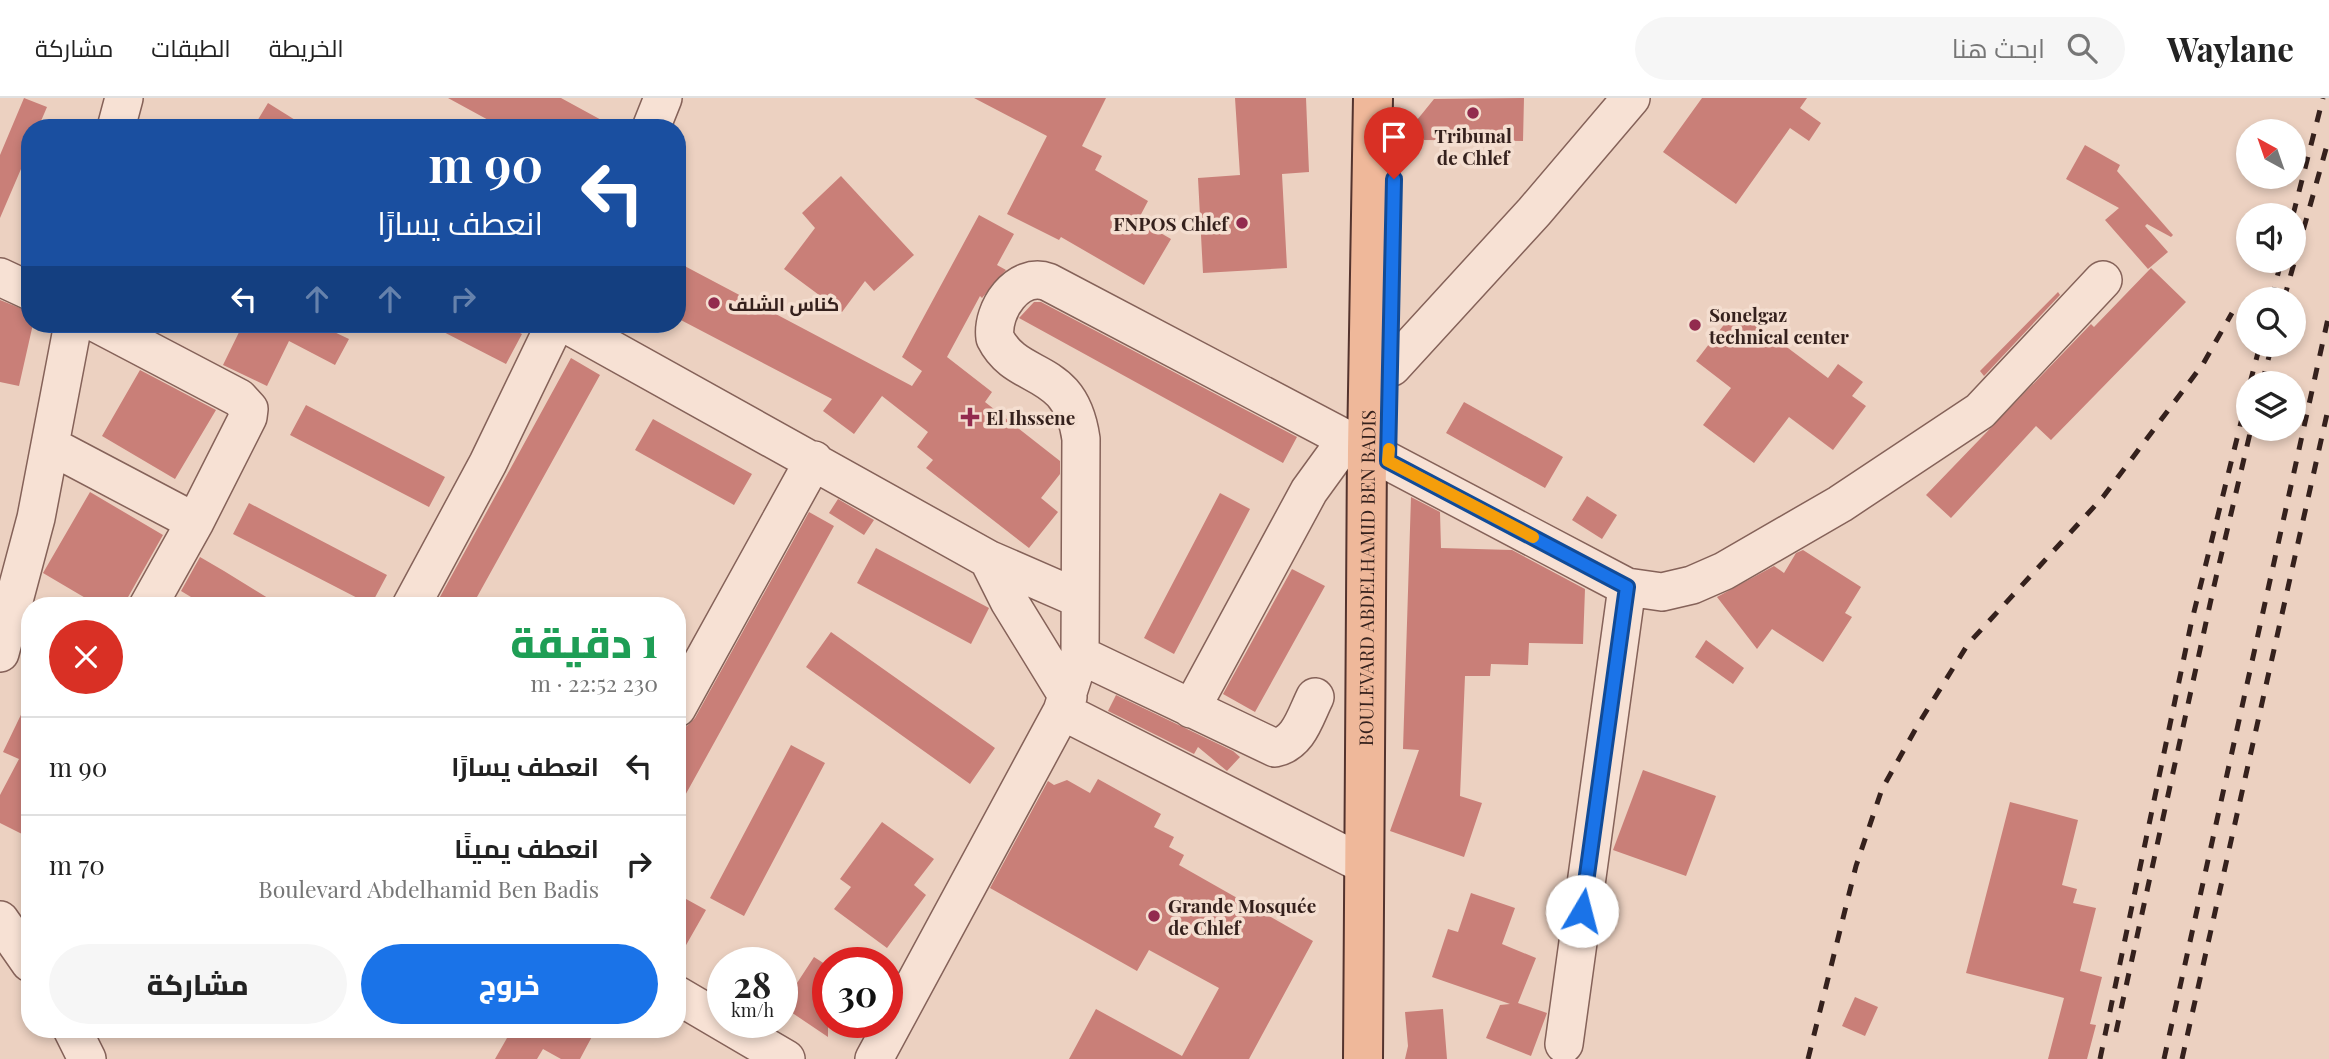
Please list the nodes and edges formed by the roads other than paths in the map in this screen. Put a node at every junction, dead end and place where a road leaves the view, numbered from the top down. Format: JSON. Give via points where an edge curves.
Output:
{"nodes":[{"id":1,"x":124,"y":98,"type":"edge"},
{"id":2,"x":663,"y":98,"type":"edge"},
{"id":3,"x":1373,"y":98,"type":"edge"},
{"id":4,"x":1395,"y":98,"type":"edge"},
{"id":5,"x":1632,"y":98,"type":"edge"},
{"id":6,"x":118,"y":119,"type":"edge"},
{"id":7,"x":655,"y":119,"type":"edge"},
{"id":8,"x":0,"y":277,"type":"edge"},
{"id":9,"x":2103,"y":280,"type":"dead end"},
{"id":10,"x":21,"y":287,"type":"edge"},
{"id":11,"x":71,"y":333,"type":"edge"},
{"id":12,"x":116,"y":333,"type":"edge"},
{"id":13,"x":551,"y":333,"type":"edge"},
{"id":14,"x":582,"y":333,"type":"edge"},
{"id":15,"x":1392,"y":367,"type":"junction"},
{"id":16,"x":51,"y":446,"type":"junction"},
{"id":17,"x":1367,"y":450,"type":"junction"},
{"id":18,"x":814,"y":460,"type":"junction"},
{"id":19,"x":195,"y":522,"type":"junction"},
{"id":20,"x":988,"y":558,"type":"junction"},
{"id":21,"x":1627,"y":587,"type":"junction"},
{"id":22,"x":23,"y":597,"type":"edge"},
{"id":23,"x":153,"y":597,"type":"edge"},
{"id":24,"x":416,"y":597,"type":"edge"},
{"id":25,"x":1080,"y":599,"type":"junction"},
{"id":26,"x":20,"y":617,"type":"edge"},
{"id":27,"x":0,"y":653,"type":"edge"},
{"id":28,"x":1080,"y":656,"type":"junction"},
{"id":29,"x":686,"y":692,"type":"edge"},
{"id":30,"x":1315,"y":697,"type":"dead end"},
{"id":31,"x":1065,"y":704,"type":"junction"},
{"id":32,"x":1191,"y":709,"type":"junction"},
{"id":33,"x":1363,"y":864,"type":"junction"},
{"id":34,"x":0,"y":920,"type":"edge"},
{"id":35,"x":21,"y":950,"type":"edge"},
{"id":36,"x":686,"y":1000,"type":"edge"},
{"id":37,"x":707,"y":1013,"type":"edge"},
{"id":38,"x":76,"y":1038,"type":"edge"},
{"id":39,"x":750,"y":1038,"type":"edge"},
{"id":40,"x":1564,"y":1044,"type":"dead end"},
{"id":41,"x":87,"y":1059,"type":"edge"},
{"id":42,"x":786,"y":1059,"type":"edge"},
{"id":43,"x":874,"y":1059,"type":"edge"},
{"id":44,"x":1363,"y":1059,"type":"edge"},
{"id":45,"x":1387,"y":1059,"type":"edge"}],
"edges":[{"from":1,"to":6,"type":"street"},
{"from":2,"to":7,"type":"street"},
{"from":3,"to":17,"type":"main road","name":"BOULEVARD ABDELHAMID BEN BADIS"},
{"from":4,"to":15,"type":"main road","name":"BOULEVARD ABDELHAMID BEN BADIS"},
{"from":5,"to":15,"type":"street"},
{"from":8,"to":10,"type":"street"},
{"from":9,"to":21,"type":"street","via":[[1980,411],[1840,504],[1692,585],[1662,592]]},
{"from":11,"to":16,"type":"street"},
{"from":12,"to":19,"type":"street","via":[[239,398],[249,409]]},
{"from":13,"to":24,"type":"street"},
{"from":14,"to":18,"type":"street"},
{"from":15,"to":17,"type":"main road","name":"BOULEVARD ABDELHAMID BEN BADIS"},
{"from":16,"to":19,"type":"street"},
{"from":16,"to":22,"type":"street"},
{"from":17,"to":21,"type":"street"},
{"from":17,"to":25,"type":"street","via":[[1048,282],[1027,279],[1011,293],[997,318],[995,338],[1007,355],[1069,398],[1078,417]]},
{"from":17,"to":32,"type":"street","via":[[1309,491]]},
{"from":17,"to":33,"type":"main road","name":"BOULEVARD ABDELHAMID BEN BADIS"},
{"from":17,"to":45,"type":"main road","name":"BOULEVARD ABDELHAMID BEN BADIS"},
{"from":18,"to":20,"type":"street"},
{"from":18,"to":29,"type":"street"},
{"from":19,"to":23,"type":"street"},
{"from":20,"to":25,"type":"street"},
{"from":20,"to":31,"type":"street"},
{"from":21,"to":40,"type":"street"},
{"from":25,"to":28,"type":"street"},
{"from":26,"to":27,"type":"street"},
{"from":28,"to":31,"type":"street"},
{"from":28,"to":32,"type":"street"},
{"from":30,"to":32,"type":"street","via":[[1295,737],[1286,746],[1275,748]]},
{"from":31,"to":33,"type":"street"},
{"from":31,"to":43,"type":"street"},
{"from":33,"to":44,"type":"main road","name":"BOULEVARD ABDELHAMID BEN BADIS"},
{"from":34,"to":35,"type":"street"},
{"from":36,"to":37,"type":"street"},
{"from":38,"to":41,"type":"street"},
{"from":39,"to":42,"type":"street"}]}
